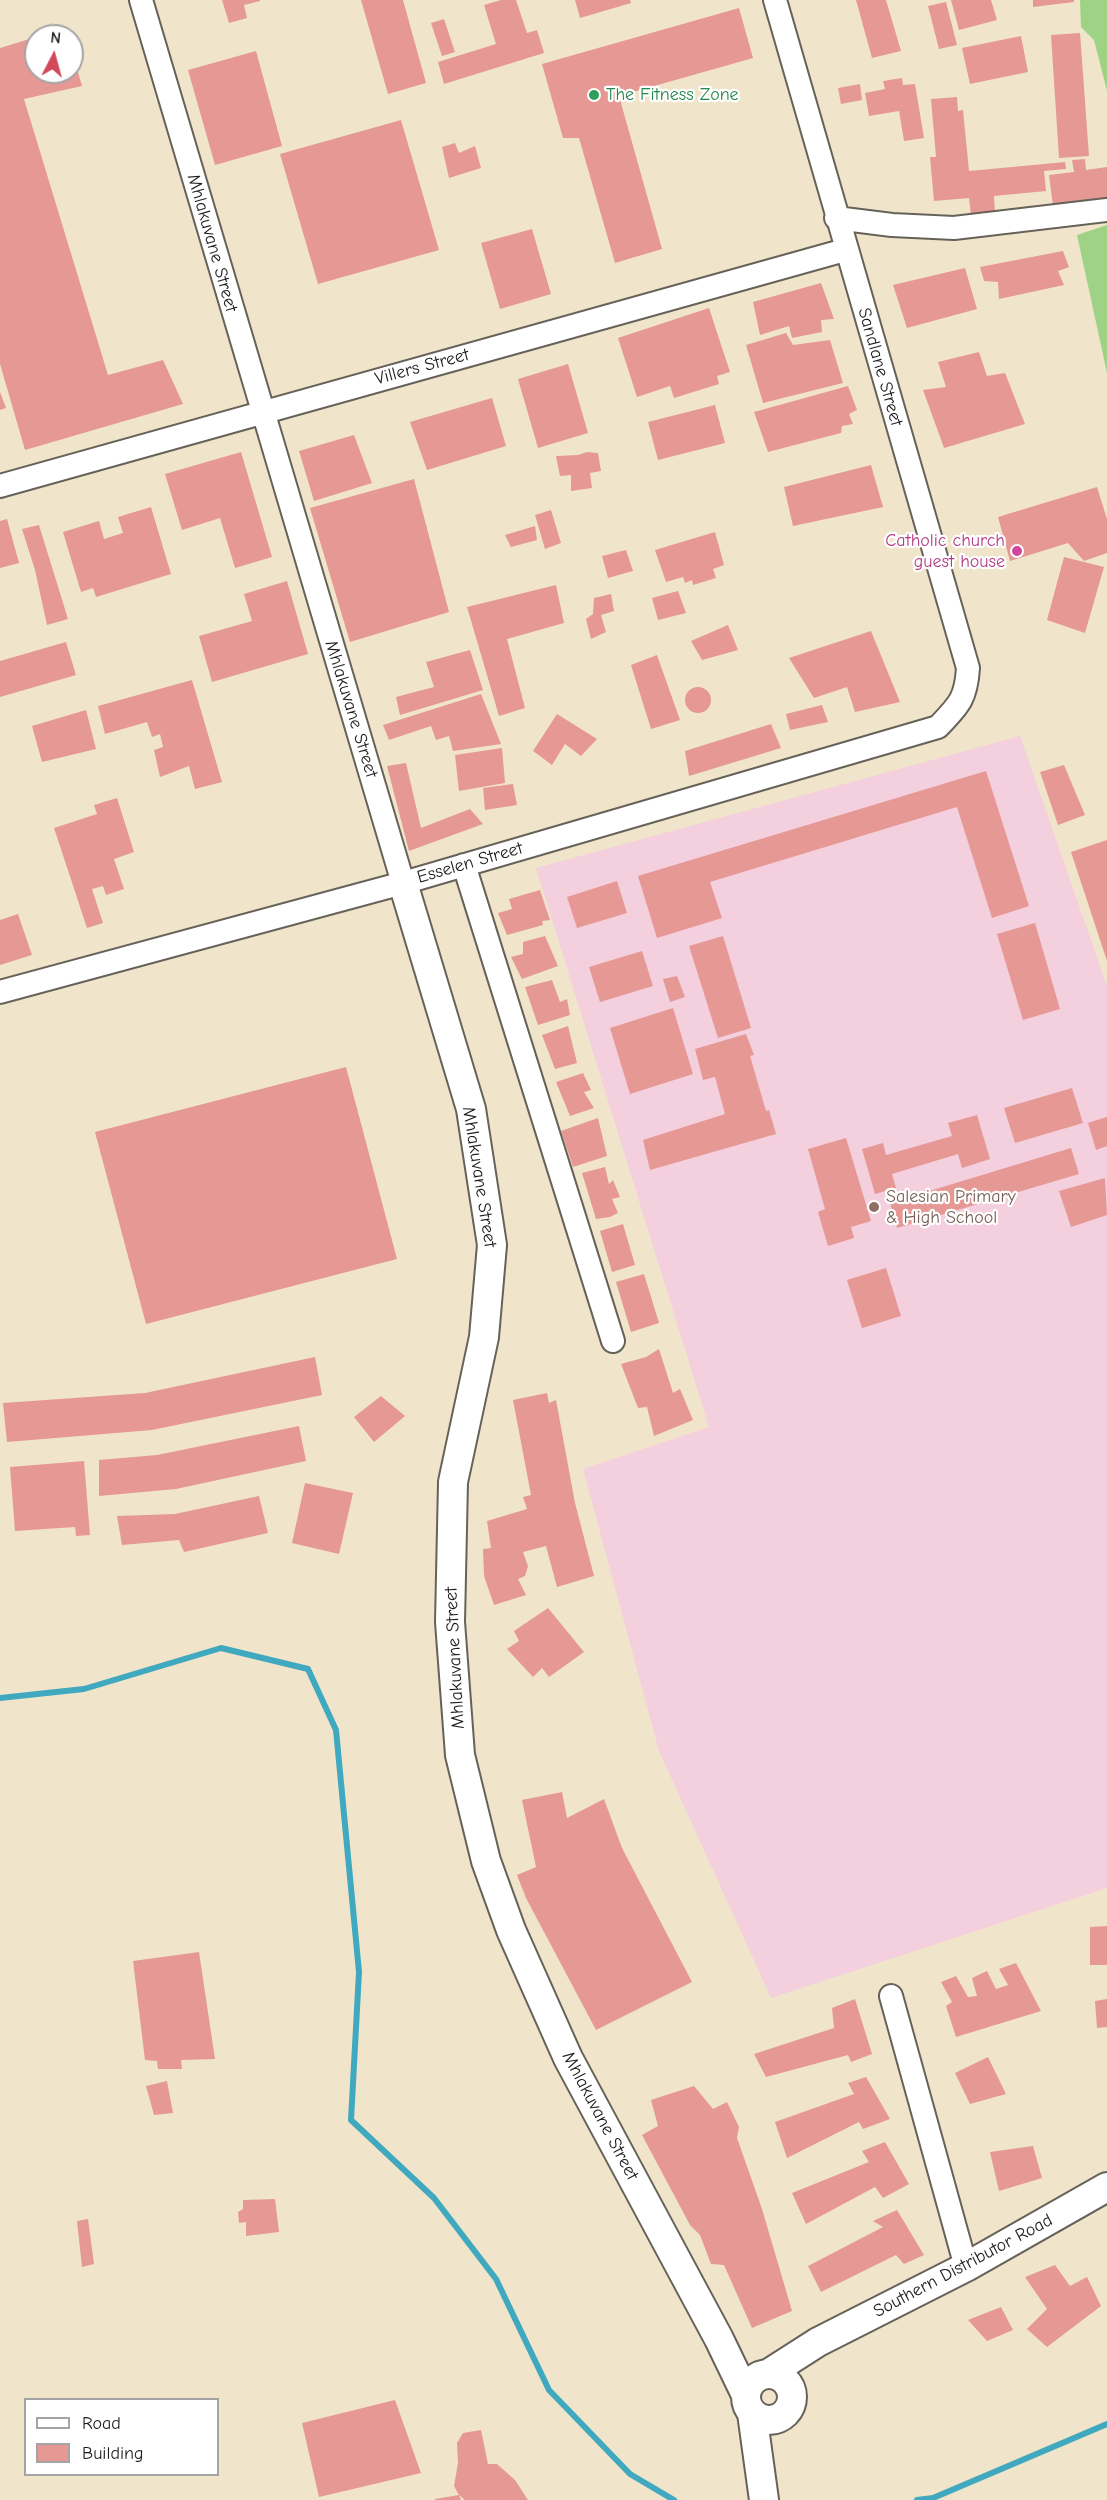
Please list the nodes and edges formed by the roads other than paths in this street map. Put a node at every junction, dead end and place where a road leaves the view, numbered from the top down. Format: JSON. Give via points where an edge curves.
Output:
{"nodes":[{"id":1,"x":141,"y":0,"type":"edge"},
{"id":2,"x":775,"y":0,"type":"edge"},
{"id":3,"x":1107,"y":210,"type":"edge"},
{"id":4,"x":836,"y":218,"type":"junction"},
{"id":5,"x":845,"y":249,"type":"junction"},
{"id":6,"x":261,"y":411,"type":"junction"},
{"id":7,"x":0,"y":486,"type":"edge"},
{"id":8,"x":938,"y":727,"type":"joint"},
{"id":9,"x":464,"y":865,"type":"junction"},
{"id":10,"x":403,"y":883,"type":"junction"},
{"id":11,"x":0,"y":992,"type":"edge"},
{"id":12,"x":614,"y":1341,"type":"dead end"},
{"id":13,"x":891,"y":1996,"type":"dead end"},
{"id":14,"x":1107,"y":2187,"type":"edge"},
{"id":15,"x":966,"y":2266,"type":"junction"},
{"id":16,"x":818,"y":2342,"type":"junction"},
{"id":17,"x":757,"y":2389,"type":"junction"},
{"id":18,"x":788,"y":2404,"type":"junction"},
{"id":19,"x":763,"y":2482,"type":"edge"}],
"edges":[{"from":1,"to":6,"type":"street","name":"Mhlakuvane Street"},
{"from":2,"to":4,"type":"street","name":"Sandlane Street"},
{"from":3,"to":4,"type":"street","via":[[954,228]]},
{"from":4,"to":5,"type":"street","name":"Sandlane Street"},
{"from":5,"to":6,"type":"street","name":"Villers Street"},
{"from":5,"to":8,"type":"street","name":"Sandlane Street","via":[[968,668],[966,691]]},
{"from":6,"to":7,"type":"street","name":"Villers Street"},
{"from":6,"to":10,"type":"street","name":"Mhlakuvane Street"},
{"from":8,"to":9,"type":"street","name":"Esselen Street"},
{"from":9,"to":10,"type":"street","name":"Esselen Street"},
{"from":9,"to":12,"type":"street"},
{"from":10,"to":11,"type":"street","name":"Esselen Street"},
{"from":10,"to":17,"type":"street","name":"Mhlakuvane Street","via":[[471,1109],[492,1245],[484,1337],[453,1482],[450,1622],[460,1755],[486,1861],[511,1930],[568,2058],[719,2339]]},
{"from":13,"to":15,"type":"street"},
{"from":14,"to":15,"type":"street","name":"Southern Distributor Road"},
{"from":15,"to":16,"type":"street","name":"Southern Distributor Road"},
{"from":16,"to":17,"type":"street","name":"Southern Distributor Road"},
{"from":16,"to":18,"type":"street"},
{"from":17,"to":18,"type":"street","name":"Mhlakuvane Street","via":[[781,2377]]},
{"from":17,"to":18,"type":"street","via":[[770,2421]]},
{"from":17,"to":19,"type":"street"},
{"from":18,"to":19,"type":"street"}]}
